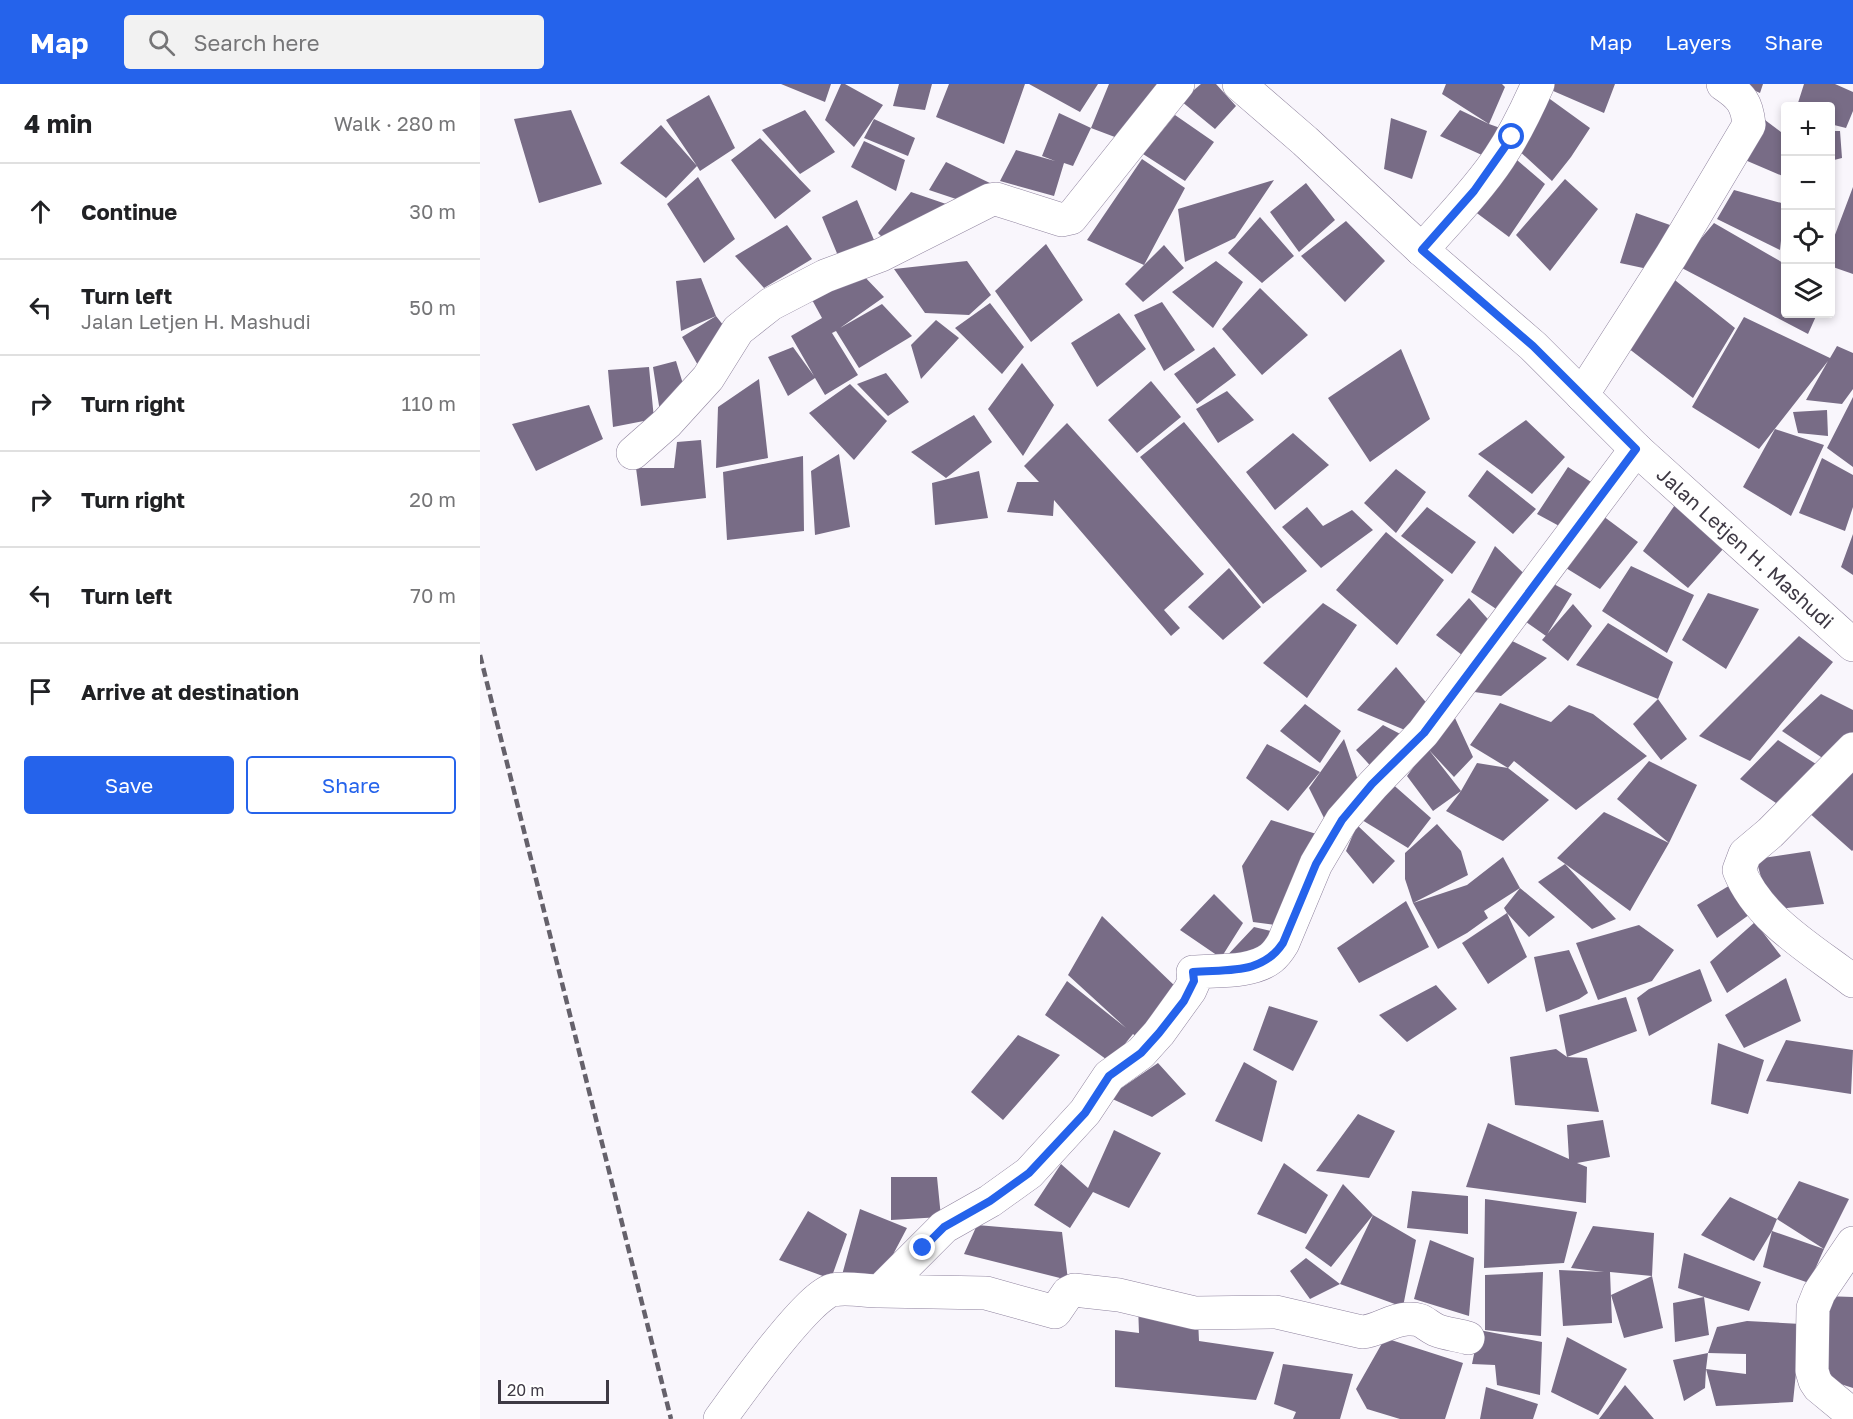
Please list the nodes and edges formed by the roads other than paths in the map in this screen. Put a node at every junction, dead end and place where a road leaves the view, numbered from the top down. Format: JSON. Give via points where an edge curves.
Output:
{"nodes":[{"id":1,"x":1178,"y":84,"type":"edge"},
{"id":2,"x":1239,"y":84,"type":"edge"},
{"id":3,"x":1538,"y":84,"type":"edge"},
{"id":4,"x":1723,"y":84,"type":"edge"},
{"id":5,"x":1422,"y":250,"type":"junction"},
{"id":6,"x":1582,"y":395,"type":"junction"},
{"id":7,"x":1636,"y":449,"type":"junction"},
{"id":8,"x":633,"y":453,"type":"dead end"},
{"id":9,"x":1853,"y":645,"type":"edge"},
{"id":10,"x":1853,"y":749,"type":"edge"},
{"id":11,"x":1853,"y":981,"type":"edge"},
{"id":12,"x":1853,"y":1243,"type":"edge"},
{"id":13,"x":880,"y":1291,"type":"junction"},
{"id":14,"x":1468,"y":1338,"type":"dead end"},
{"id":15,"x":1853,"y":1414,"type":"edge"},
{"id":16,"x":720,"y":1419,"type":"edge"}],
"edges":[{"from":1,"to":8,"type":"street","via":[[1071,218],[1062,220],[990,200],[771,304],[738,330],[708,378]]},
{"from":2,"to":5,"type":"street","name":"Jalan Letjen H. Mashudi"},
{"from":3,"to":5,"type":"street","via":[[1498,159]]},
{"from":4,"to":6,"type":"street","via":[[1738,94],[1748,110],[1749,125]]},
{"from":5,"to":6,"type":"street","name":"Jalan Letjen H. Mashudi","via":[[1533,346]]},
{"from":6,"to":7,"type":"street","name":"Jalan Letjen H. Mashudi"},
{"from":7,"to":9,"type":"street","name":"Jalan Letjen H. Mashudi"},
{"from":7,"to":13,"type":"street","via":[[1424,733],[1342,820],[1316,864],[1276,954],[1248,967],[1193,972],[1194,981],[1184,1001],[1159,1033],[1141,1053],[1109,1076],[1085,1113],[1029,1173],[944,1227]]},
{"from":10,"to":11,"type":"street","via":[[1745,854],[1739,870],[1744,883],[1779,924]]},
{"from":12,"to":15,"type":"street","via":[[1813,1308],[1812,1371],[1819,1387]]},
{"from":13,"to":14,"type":"street","via":[[986,1293],[1055,1312],[1074,1290],[1119,1295],[1195,1313],[1276,1312],[1362,1332],[1405,1319],[1421,1320],[1436,1330]]},
{"from":13,"to":16,"type":"street","via":[[831,1290],[810,1305]]}]}
